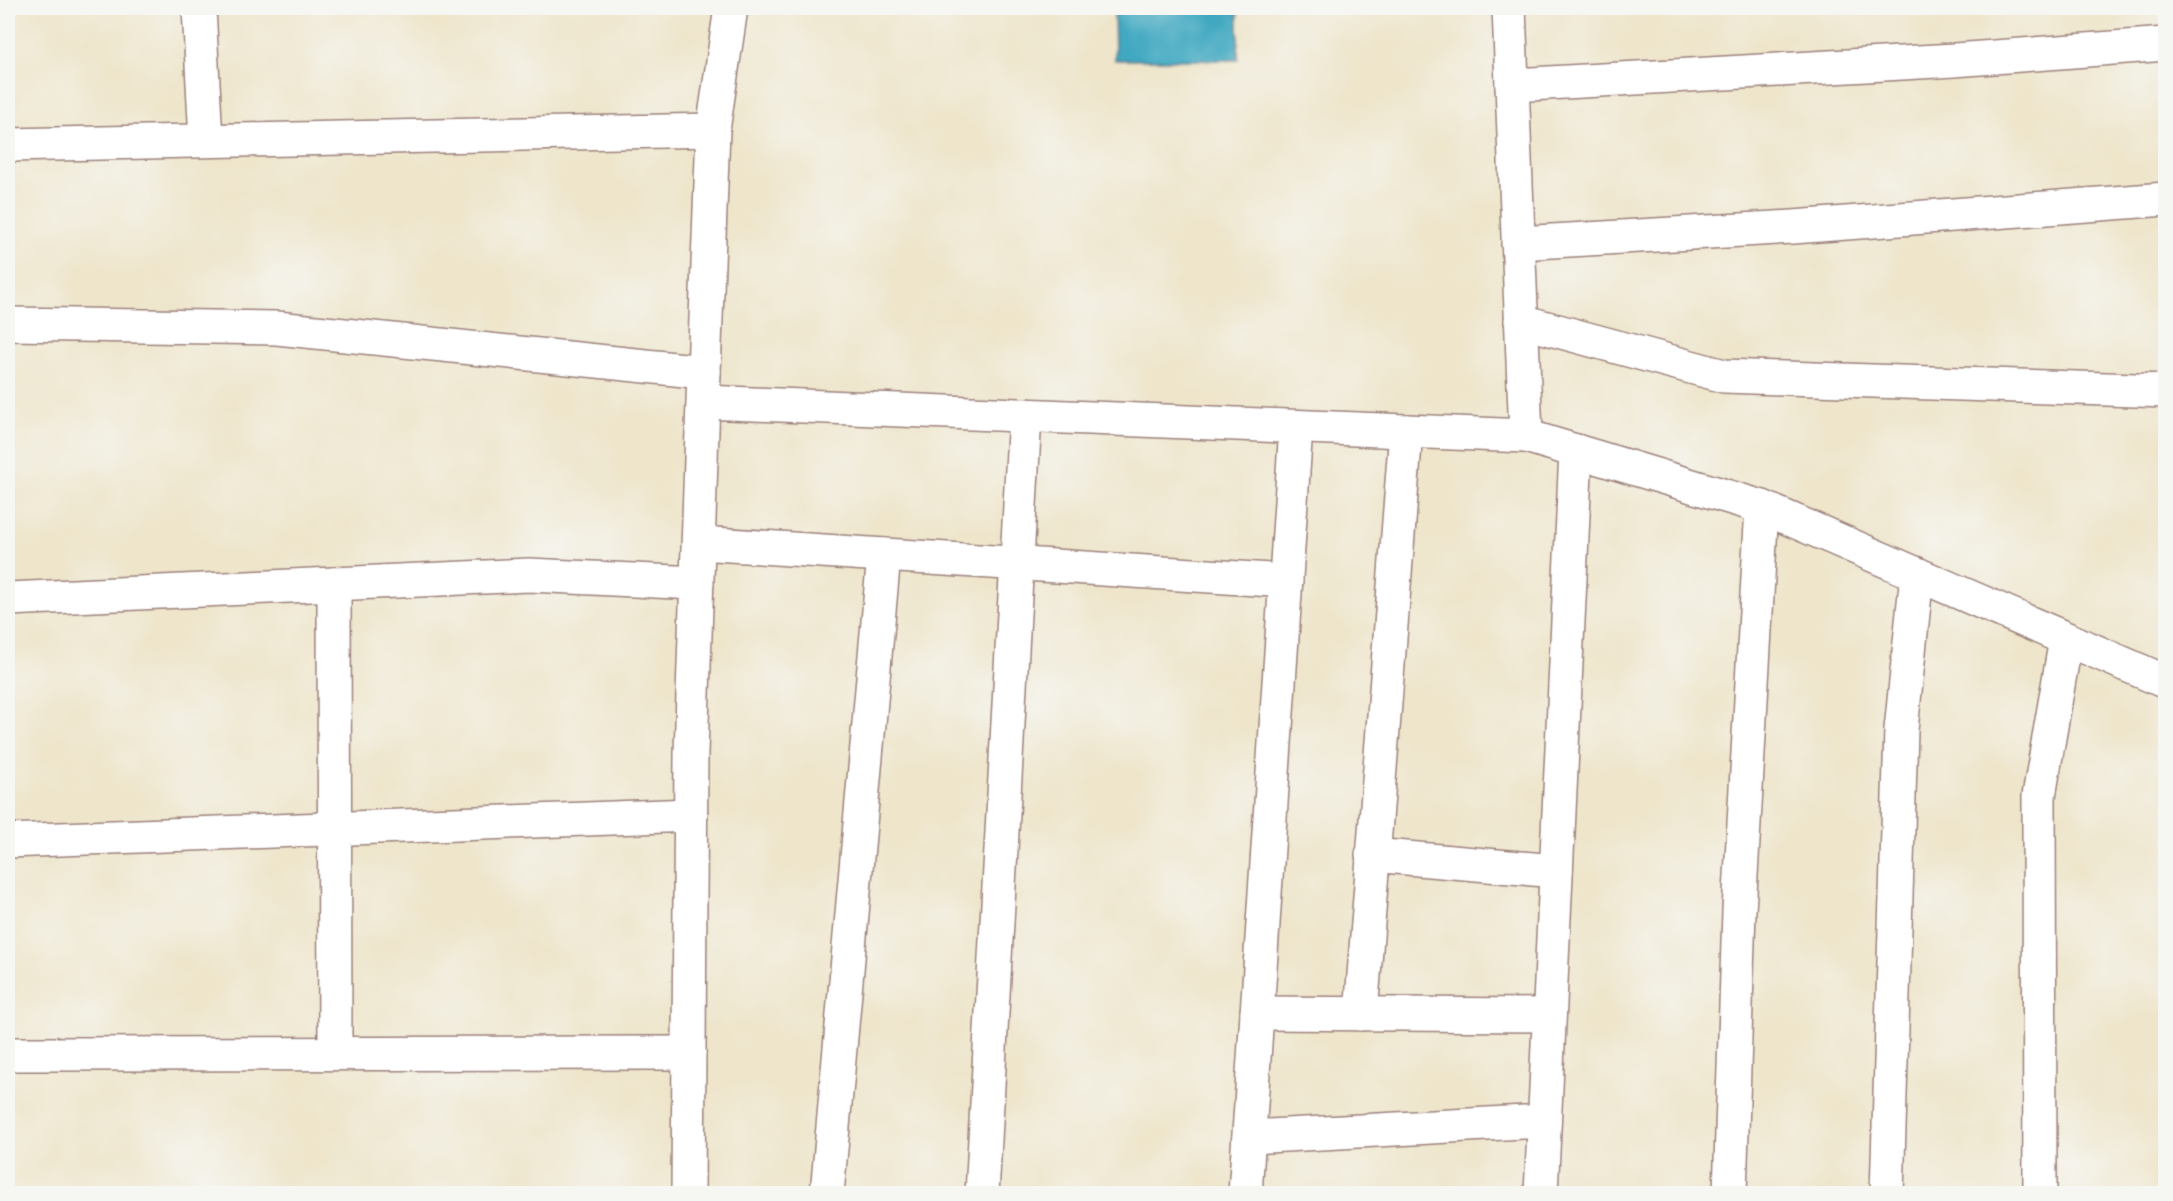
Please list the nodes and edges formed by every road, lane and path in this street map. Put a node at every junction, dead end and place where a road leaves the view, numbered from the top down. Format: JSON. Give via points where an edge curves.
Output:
{"nodes":[{"id":1,"x":199,"y":8,"type":"edge"},
{"id":2,"x":731,"y":8,"type":"edge"},
{"id":3,"x":1509,"y":8,"type":"edge"},
{"id":4,"x":2166,"y":44,"type":"edge"},
{"id":5,"x":1512,"y":86,"type":"junction"},
{"id":6,"x":713,"y":130,"type":"junction"},
{"id":7,"x":206,"y":140,"type":"junction"},
{"id":8,"x":8,"y":145,"type":"edge"},
{"id":9,"x":2166,"y":200,"type":"edge"},
{"id":10,"x":1518,"y":243,"type":"junction"},
{"id":11,"x":1521,"y":321,"type":"junction"},
{"id":12,"x":8,"y":324,"type":"edge"},
{"id":13,"x":704,"y":387,"type":"junction"},
{"id":14,"x":2166,"y":391,"type":"edge"},
{"id":15,"x":1025,"y":415,"type":"junction"},
{"id":16,"x":1296,"y":426,"type":"junction"},
{"id":17,"x":1406,"y":431,"type":"junction"},
{"id":18,"x":1526,"y":436,"type":"junction"},
{"id":19,"x":1576,"y":451,"type":"junction"},
{"id":20,"x":1762,"y":507,"type":"junction"},
{"id":21,"x":699,"y":543,"type":"junction"},
{"id":22,"x":884,"y":555,"type":"junction"},
{"id":23,"x":1017,"y":564,"type":"junction"},
{"id":24,"x":1917,"y":574,"type":"junction"},
{"id":25,"x":1286,"y":581,"type":"junction"},
{"id":26,"x":697,"y":583,"type":"junction"},
{"id":27,"x":334,"y":584,"type":"junction"},
{"id":28,"x":8,"y":599,"type":"edge"},
{"id":29,"x":2066,"y":639,"type":"junction"},
{"id":30,"x":2166,"y":682,"type":"edge"},
{"id":31,"x":691,"y":815,"type":"junction"},
{"id":32,"x":334,"y":827,"type":"junction"},
{"id":33,"x":8,"y":841,"type":"edge"},
{"id":34,"x":1372,"y":855,"type":"junction"},
{"id":35,"x":1556,"y":871,"type":"junction"},
{"id":36,"x":1257,"y":1012,"type":"junction"},
{"id":37,"x":1361,"y":1014,"type":"junction"},
{"id":38,"x":1549,"y":1015,"type":"junction"},
{"id":39,"x":8,"y":1053,"type":"edge"},
{"id":40,"x":336,"y":1053,"type":"junction"},
{"id":41,"x":689,"y":1053,"type":"junction"},
{"id":42,"x":1544,"y":1120,"type":"junction"},
{"id":43,"x":1249,"y":1137,"type":"junction"},
{"id":44,"x":688,"y":1194,"type":"edge"},
{"id":45,"x":827,"y":1194,"type":"edge"},
{"id":46,"x":982,"y":1194,"type":"edge"},
{"id":47,"x":1245,"y":1194,"type":"edge"},
{"id":48,"x":1541,"y":1194,"type":"edge"},
{"id":49,"x":1730,"y":1194,"type":"edge"},
{"id":50,"x":1887,"y":1194,"type":"edge"},
{"id":51,"x":2040,"y":1194,"type":"edge"}],
"edges":[{"from":1,"to":7,"type":"street"},
{"from":2,"to":6,"type":"street"},
{"from":3,"to":5,"type":"street"},
{"from":4,"to":5,"type":"street"},
{"from":5,"to":10,"type":"street"},
{"from":6,"to":7,"type":"street"},
{"from":6,"to":13,"type":"street"},
{"from":7,"to":8,"type":"street"},
{"from":9,"to":10,"type":"street"},
{"from":10,"to":11,"type":"street"},
{"from":11,"to":14,"type":"street","via":[[1724,376]]},
{"from":11,"to":18,"type":"street"},
{"from":12,"to":13,"type":"street","via":[[277,328]]},
{"from":13,"to":15,"type":"street"},
{"from":13,"to":21,"type":"street"},
{"from":15,"to":16,"type":"street"},
{"from":15,"to":23,"type":"street"},
{"from":16,"to":17,"type":"street"},
{"from":16,"to":25,"type":"street"},
{"from":17,"to":18,"type":"street"},
{"from":17,"to":34,"type":"street"},
{"from":18,"to":19,"type":"street"},
{"from":19,"to":20,"type":"street"},
{"from":19,"to":35,"type":"street"},
{"from":20,"to":24,"type":"street"},
{"from":20,"to":49,"type":"street","via":[[1739,911]]},
{"from":21,"to":22,"type":"street"},
{"from":21,"to":26,"type":"street"},
{"from":22,"to":23,"type":"street"},
{"from":22,"to":45,"type":"street"},
{"from":23,"to":25,"type":"street"},
{"from":23,"to":46,"type":"street"},
{"from":24,"to":29,"type":"street"},
{"from":24,"to":50,"type":"street","via":[[1901,730]]},
{"from":25,"to":36,"type":"street"},
{"from":26,"to":27,"type":"street","via":[[529,575]]},
{"from":26,"to":31,"type":"street"},
{"from":27,"to":28,"type":"street"},
{"from":27,"to":32,"type":"street"},
{"from":29,"to":30,"type":"street"},
{"from":29,"to":51,"type":"street","via":[[2038,796]]},
{"from":31,"to":32,"type":"street"},
{"from":31,"to":41,"type":"street"},
{"from":32,"to":33,"type":"street"},
{"from":32,"to":40,"type":"street"},
{"from":34,"to":35,"type":"street"},
{"from":34,"to":37,"type":"street"},
{"from":35,"to":38,"type":"street"},
{"from":36,"to":37,"type":"street"},
{"from":36,"to":43,"type":"street"},
{"from":37,"to":38,"type":"street"},
{"from":38,"to":42,"type":"street"},
{"from":39,"to":40,"type":"street"},
{"from":40,"to":41,"type":"street"},
{"from":41,"to":44,"type":"street"},
{"from":42,"to":43,"type":"street"},
{"from":42,"to":48,"type":"street"},
{"from":43,"to":47,"type":"street"}]}
